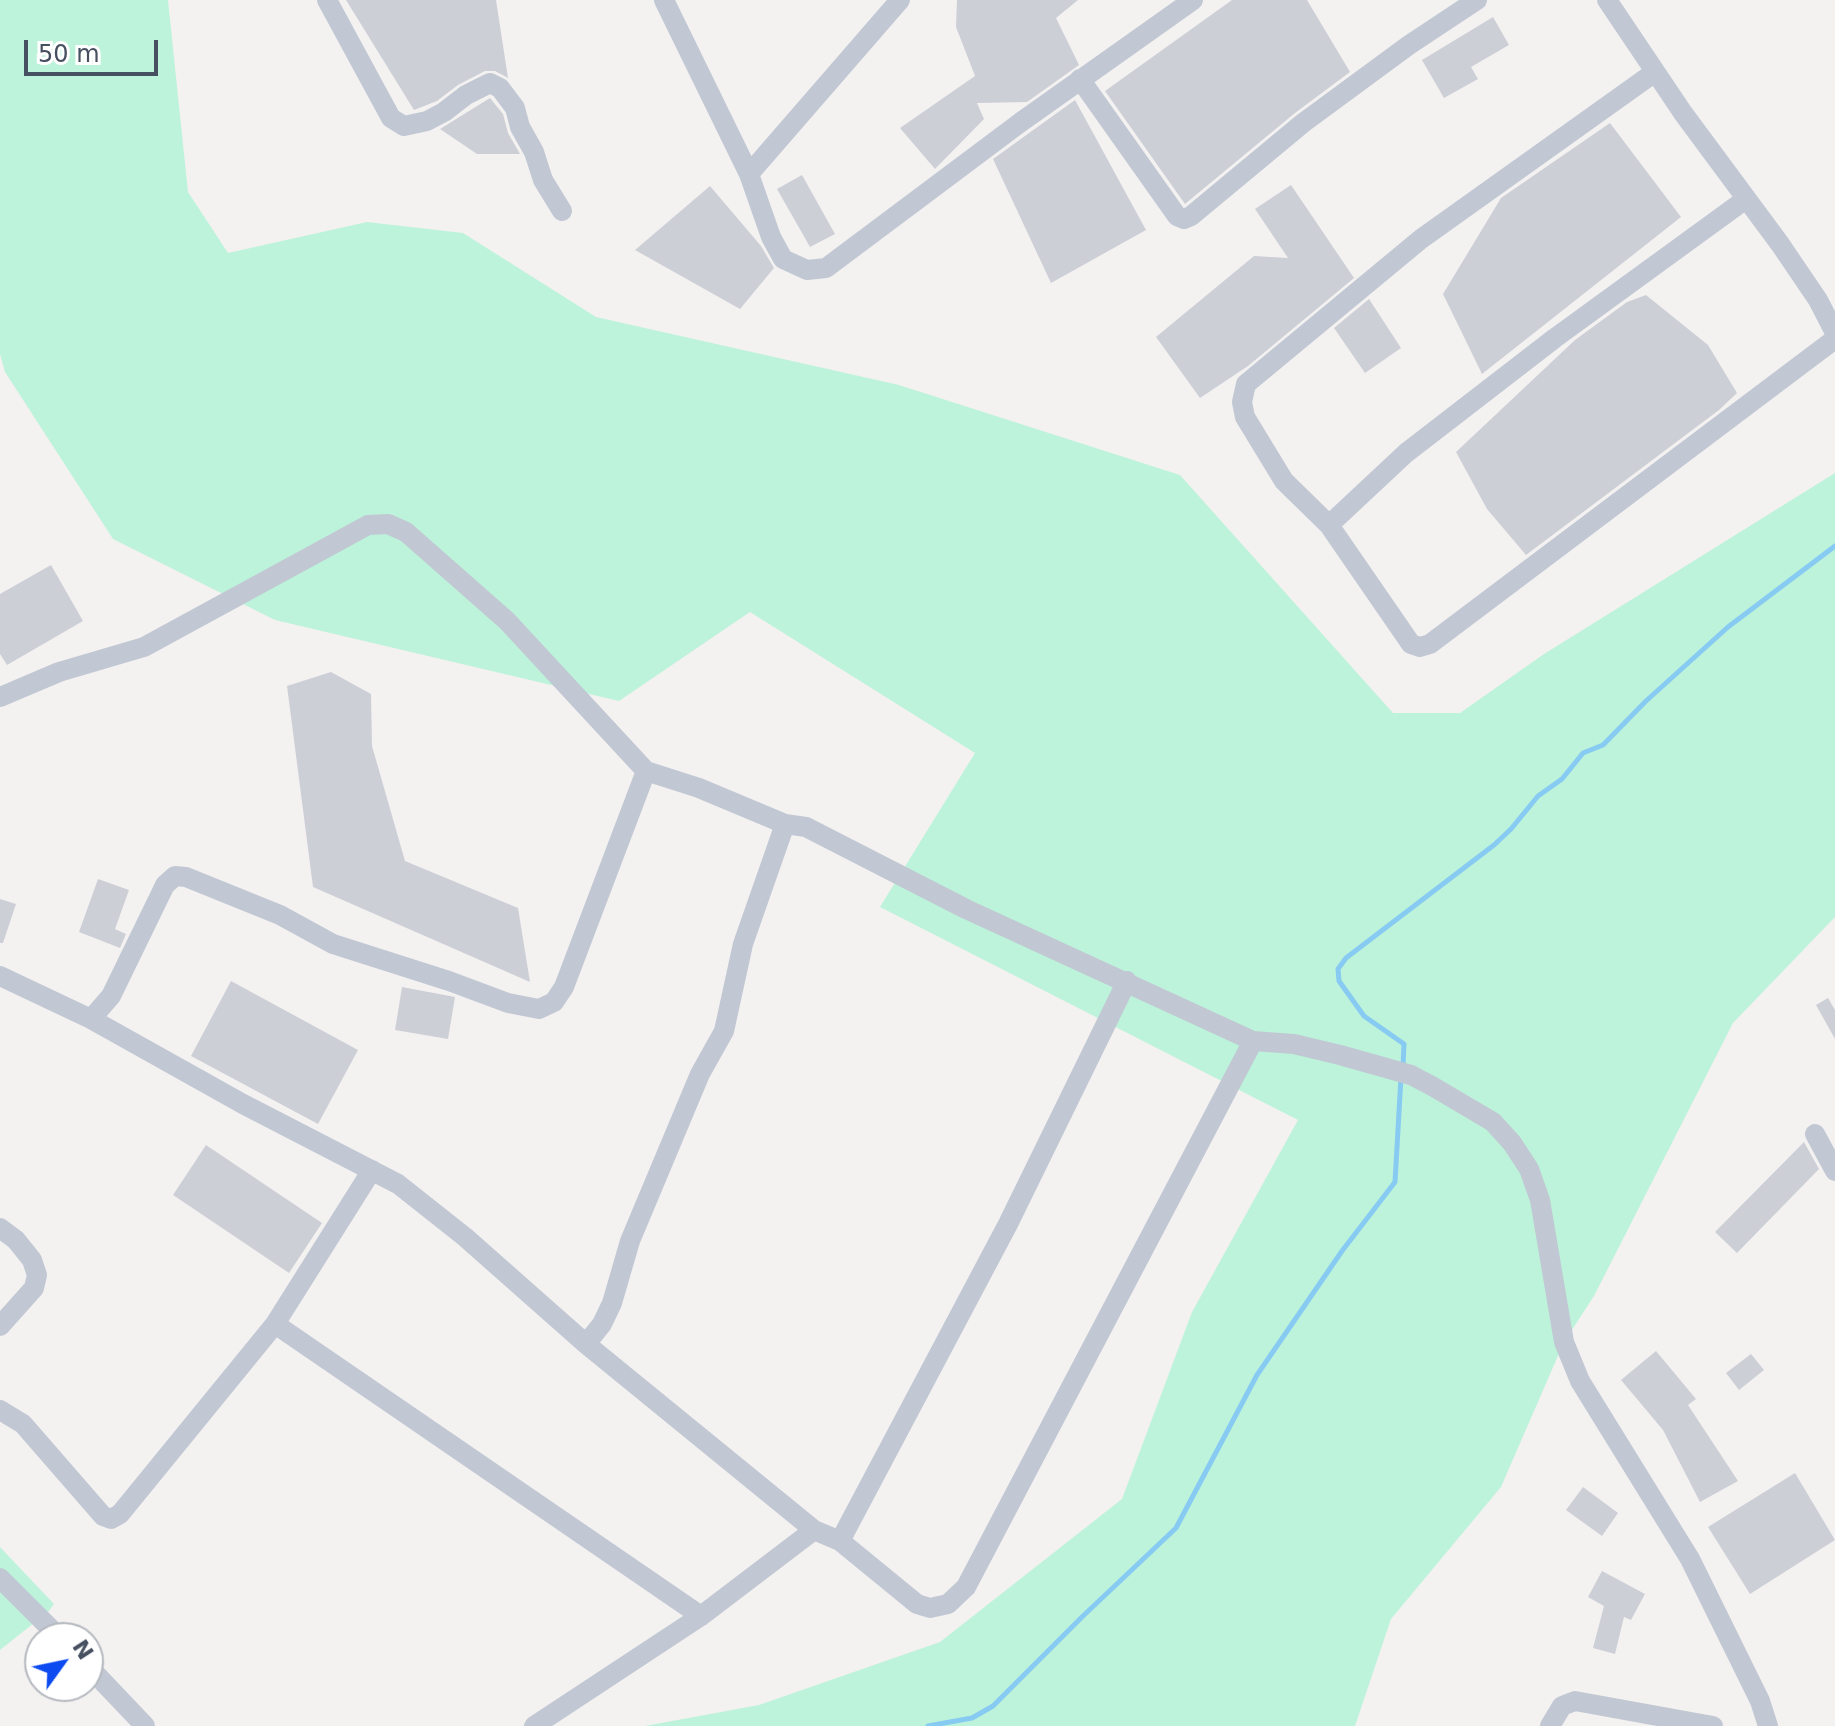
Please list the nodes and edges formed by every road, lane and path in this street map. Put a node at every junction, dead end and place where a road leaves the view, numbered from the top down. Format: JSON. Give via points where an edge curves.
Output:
{"nodes":[{"id":1,"x":327,"y":0,"type":"edge"},
{"id":2,"x":664,"y":0,"type":"edge"},
{"id":3,"x":900,"y":0,"type":"edge"},
{"id":4,"x":1193,"y":0,"type":"edge"},
{"id":5,"x":1477,"y":0,"type":"edge"},
{"id":6,"x":1607,"y":0,"type":"edge"},
{"id":7,"x":1655,"y":72,"type":"junction"},
{"id":8,"x":1080,"y":79,"type":"junction"},
{"id":9,"x":749,"y":174,"type":"junction"},
{"id":10,"x":1746,"y":199,"type":"junction"},
{"id":11,"x":562,"y":211,"type":"dead end"},
{"id":12,"x":1835,"y":336,"type":"edge"},
{"id":13,"x":1329,"y":525,"type":"junction"},
{"id":14,"x":0,"y":697,"type":"edge"},
{"id":15,"x":646,"y":771,"type":"junction"},
{"id":16,"x":785,"y":824,"type":"junction"},
{"id":17,"x":0,"y":976,"type":"edge"},
{"id":18,"x":1127,"y":981,"type":"junction"},
{"id":19,"x":91,"y":1019,"type":"junction"},
{"id":20,"x":1253,"y":1041,"type":"junction"},
{"id":21,"x":1815,"y":1134,"type":"dead end"},
{"id":22,"x":372,"y":1170,"type":"junction"},
{"id":23,"x":1835,"y":1171,"type":"edge"},
{"id":24,"x":0,"y":1228,"type":"edge"},
{"id":25,"x":275,"y":1324,"type":"junction"},
{"id":26,"x":0,"y":1326,"type":"edge"},
{"id":27,"x":586,"y":1344,"type":"junction"},
{"id":28,"x":0,"y":1410,"type":"edge"},
{"id":29,"x":814,"y":1530,"type":"junction"},
{"id":30,"x":840,"y":1541,"type":"junction"},
{"id":31,"x":3,"y":1589,"type":"edge"},
{"id":32,"x":701,"y":1616,"type":"junction"},
{"id":33,"x":41,"y":1622,"type":"edge"},
{"id":34,"x":104,"y":1683,"type":"edge"},
{"id":35,"x":145,"y":1726,"type":"edge"},
{"id":36,"x":534,"y":1726,"type":"edge"},
{"id":37,"x":1550,"y":1726,"type":"edge"},
{"id":38,"x":1713,"y":1726,"type":"edge"},
{"id":39,"x":1768,"y":1726,"type":"edge"}],
"edges":[{"from":1,"to":11,"type":"street","via":[[391,118],[404,126],[427,121],[490,83],[500,88],[515,108],[543,180]]},
{"from":2,"to":9,"type":"street"},
{"from":3,"to":9,"type":"street"},
{"from":4,"to":8,"type":"street"},
{"from":5,"to":8,"type":"street","via":[[1303,123],[1184,219]]},
{"from":6,"to":7,"type":"street"},
{"from":7,"to":10,"type":"street"},
{"from":7,"to":13,"type":"street","via":[[1431,231],[1246,384],[1245,417],[1284,481]]},
{"from":8,"to":9,"type":"street","via":[[826,268],[807,270],[783,259]]},
{"from":10,"to":12,"type":"street","via":[[1810,289]]},
{"from":10,"to":13,"type":"street","via":[[1419,444]]},
{"from":12,"to":13,"type":"street","via":[[1430,644],[1411,644]]},
{"from":14,"to":15,"type":"street","via":[[59,672],[144,647],[368,525],[388,524],[406,532],[507,621]]},
{"from":15,"to":16,"type":"street"},
{"from":15,"to":19,"type":"street","via":[[564,987],[554,1002],[539,1009],[333,944],[280,915],[175,876],[165,885],[111,996]]},
{"from":16,"to":18,"type":"street","via":[[824,835],[966,909]]},
{"from":16,"to":27,"type":"street","via":[[743,944],[724,1031],[700,1074],[630,1241],[612,1303]]},
{"from":17,"to":19,"type":"street"},
{"from":18,"to":20,"type":"street"},
{"from":18,"to":30,"type":"street","via":[[1008,1224]]},
{"from":19,"to":22,"type":"street"},
{"from":20,"to":30,"type":"street","via":[[966,1587],[948,1604],[917,1604]]},
{"from":20,"to":39,"type":"street","via":[[1294,1044],[1411,1075],[1493,1122],[1512,1143],[1540,1200],[1564,1342],[1580,1381],[1690,1559]]},
{"from":21,"to":23,"type":"street"},
{"from":22,"to":25,"type":"street"},
{"from":22,"to":27,"type":"street","via":[[465,1237]]},
{"from":24,"to":26,"type":"street","via":[[32,1260],[37,1275],[34,1288]]},
{"from":25,"to":28,"type":"street","via":[[111,1519],[23,1424]]},
{"from":25,"to":32,"type":"street"},
{"from":27,"to":29,"type":"street"},
{"from":29,"to":30,"type":"street"},
{"from":29,"to":32,"type":"street"},
{"from":31,"to":33,"type":"street"},
{"from":32,"to":36,"type":"street"},
{"from":34,"to":35,"type":"street"},
{"from":37,"to":38,"type":"street","via":[[1562,1706],[1575,1701]]}]}
